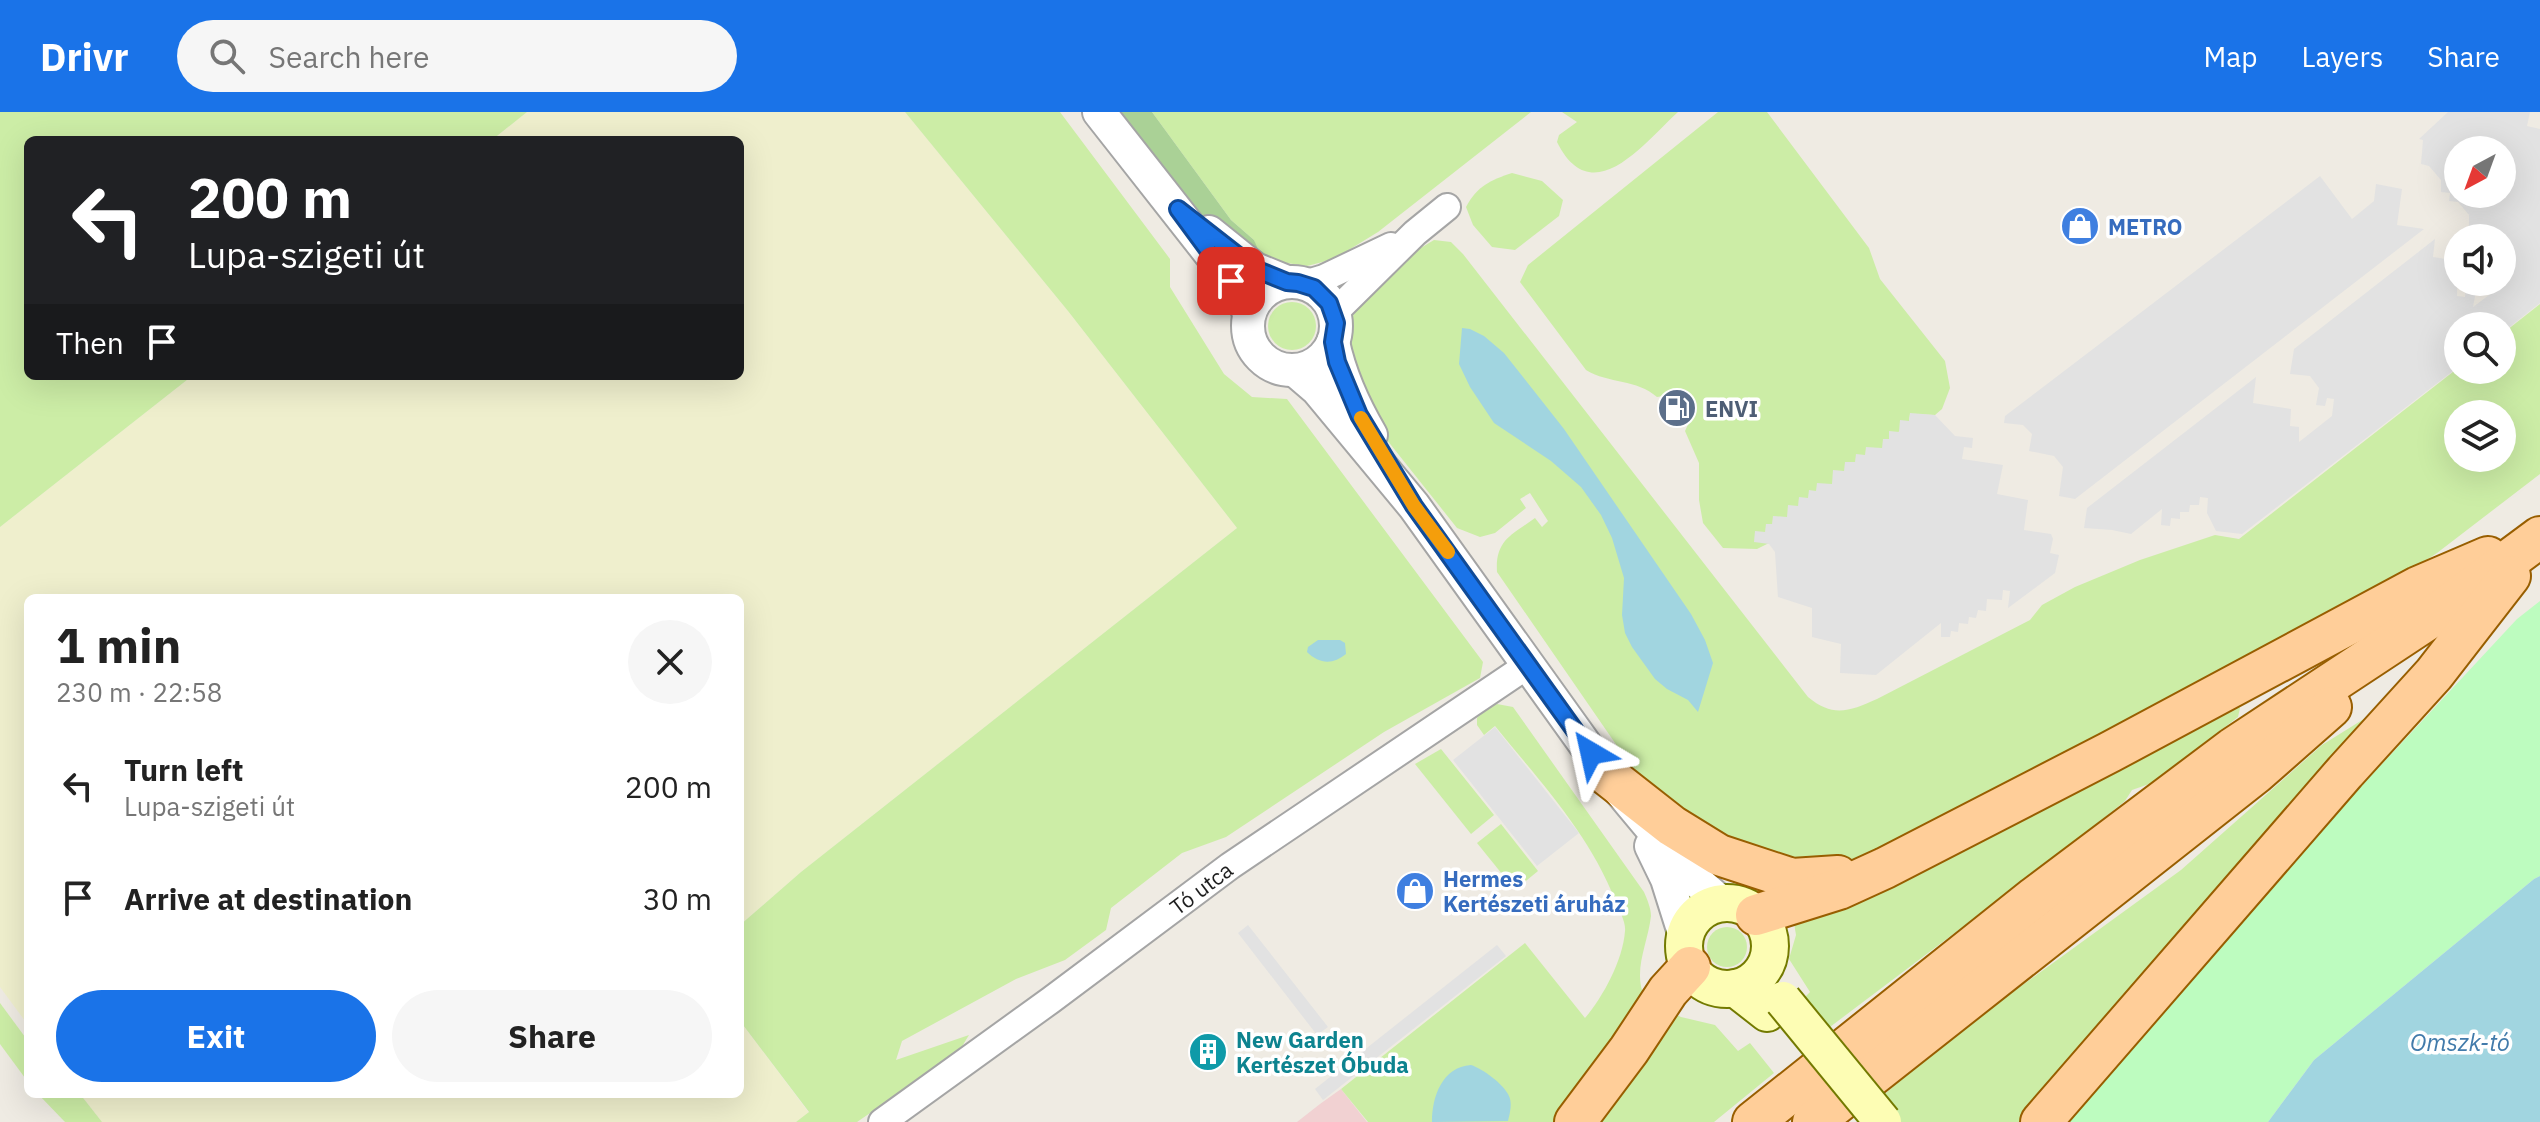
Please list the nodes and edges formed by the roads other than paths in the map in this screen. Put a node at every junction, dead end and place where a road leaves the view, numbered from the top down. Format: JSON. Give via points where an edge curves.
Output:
{"nodes":[{"id":1,"x":1099,"y":112,"type":"edge"},
{"id":2,"x":1447,"y":207,"type":"dead end"},
{"id":3,"x":1178,"y":209,"type":"junction"},
{"id":4,"x":1415,"y":233,"type":"junction"},
{"id":5,"x":1295,"y":283,"type":"junction"},
{"id":6,"x":1249,"y":313,"type":"junction"},
{"id":7,"x":1333,"y":328,"type":"junction"},
{"id":8,"x":1296,"y":371,"type":"junction"},
{"id":9,"x":1414,"y":506,"type":"junction"},
{"id":10,"x":2540,"y":537,"type":"edge"},
{"id":11,"x":2439,"y":612,"type":"junction"},
{"id":12,"x":1528,"y":665,"type":"junction"},
{"id":13,"x":1607,"y":775,"type":"junction"},
{"id":14,"x":1885,"y":868,"type":"junction"},
{"id":15,"x":1739,"y":909,"type":"junction"},
{"id":16,"x":1687,"y":952,"type":"junction"},
{"id":17,"x":1765,"y":966,"type":"junction"},
{"id":18,"x":1735,"y":988,"type":"junction"},
{"id":19,"x":1775,"y":1007,"type":"junction"},
{"id":20,"x":882,"y":1122,"type":"edge"},
{"id":21,"x":1575,"y":1122,"type":"edge"},
{"id":22,"x":1753,"y":1122,"type":"edge"},
{"id":23,"x":1813,"y":1122,"type":"edge"},
{"id":24,"x":1853,"y":1122,"type":"edge"},
{"id":25,"x":1883,"y":1122,"type":"edge"},
{"id":26,"x":2041,"y":1122,"type":"edge"}],
"edges":[{"from":1,"to":3,"type":"street"},
{"from":2,"to":4,"type":"street"},
{"from":3,"to":5,"type":"street","via":[[1255,269]]},
{"from":3,"to":6,"type":"street"},
{"from":4,"to":5,"type":"street","via":[[1356,264]]},
{"from":4,"to":7,"type":"street"},
{"from":5,"to":6,"type":"street","via":[[1263,292]]},
{"from":5,"to":7,"type":"street","via":[[1323,295]]},
{"from":6,"to":8,"type":"street","via":[[1247,328],[1257,354],[1268,364]]},
{"from":7,"to":8,"type":"street","via":[[1319,362]]},
{"from":7,"to":9,"type":"street","via":[[1337,362],[1359,415]]},
{"from":8,"to":9,"type":"street"},
{"from":9,"to":12,"type":"street"},
{"from":10,"to":11,"type":"main road"},
{"from":10,"to":14,"type":"main road","via":[[2418,587]]},
{"from":10,"to":26,"type":"main road","via":[[2434,674]]},
{"from":11,"to":22,"type":"main road","via":[[2233,748],[2035,897]]},
{"from":11,"to":23,"type":"main road","via":[[2256,773]]},
{"from":12,"to":13,"type":"street"},
{"from":12,"to":20,"type":"street","name":"Tó utca","via":[[1230,866]]},
{"from":13,"to":14,"type":"main road","via":[[1719,855],[1792,879]]},
{"from":13,"to":15,"type":"street","via":[[1693,878]]},
{"from":13,"to":16,"type":"street","via":[[1667,879]]},
{"from":14,"to":15,"type":"main road","via":[[1839,889]]},
{"from":15,"to":16,"type":"main road","via":[[1711,906],[1696,916]]},
{"from":15,"to":17,"type":"main road","via":[[1764,926],[1769,939]]},
{"from":16,"to":18,"type":"main road","via":[[1698,978]]},
{"from":16,"to":21,"type":"main road","via":[[1668,991]]},
{"from":17,"to":18,"type":"main road","via":[[1750,982]]},
{"from":17,"to":19,"type":"main road"},
{"from":18,"to":19,"type":"main road"},
{"from":19,"to":24,"type":"main road"},
{"from":19,"to":25,"type":"main road","bridge":true}]}
